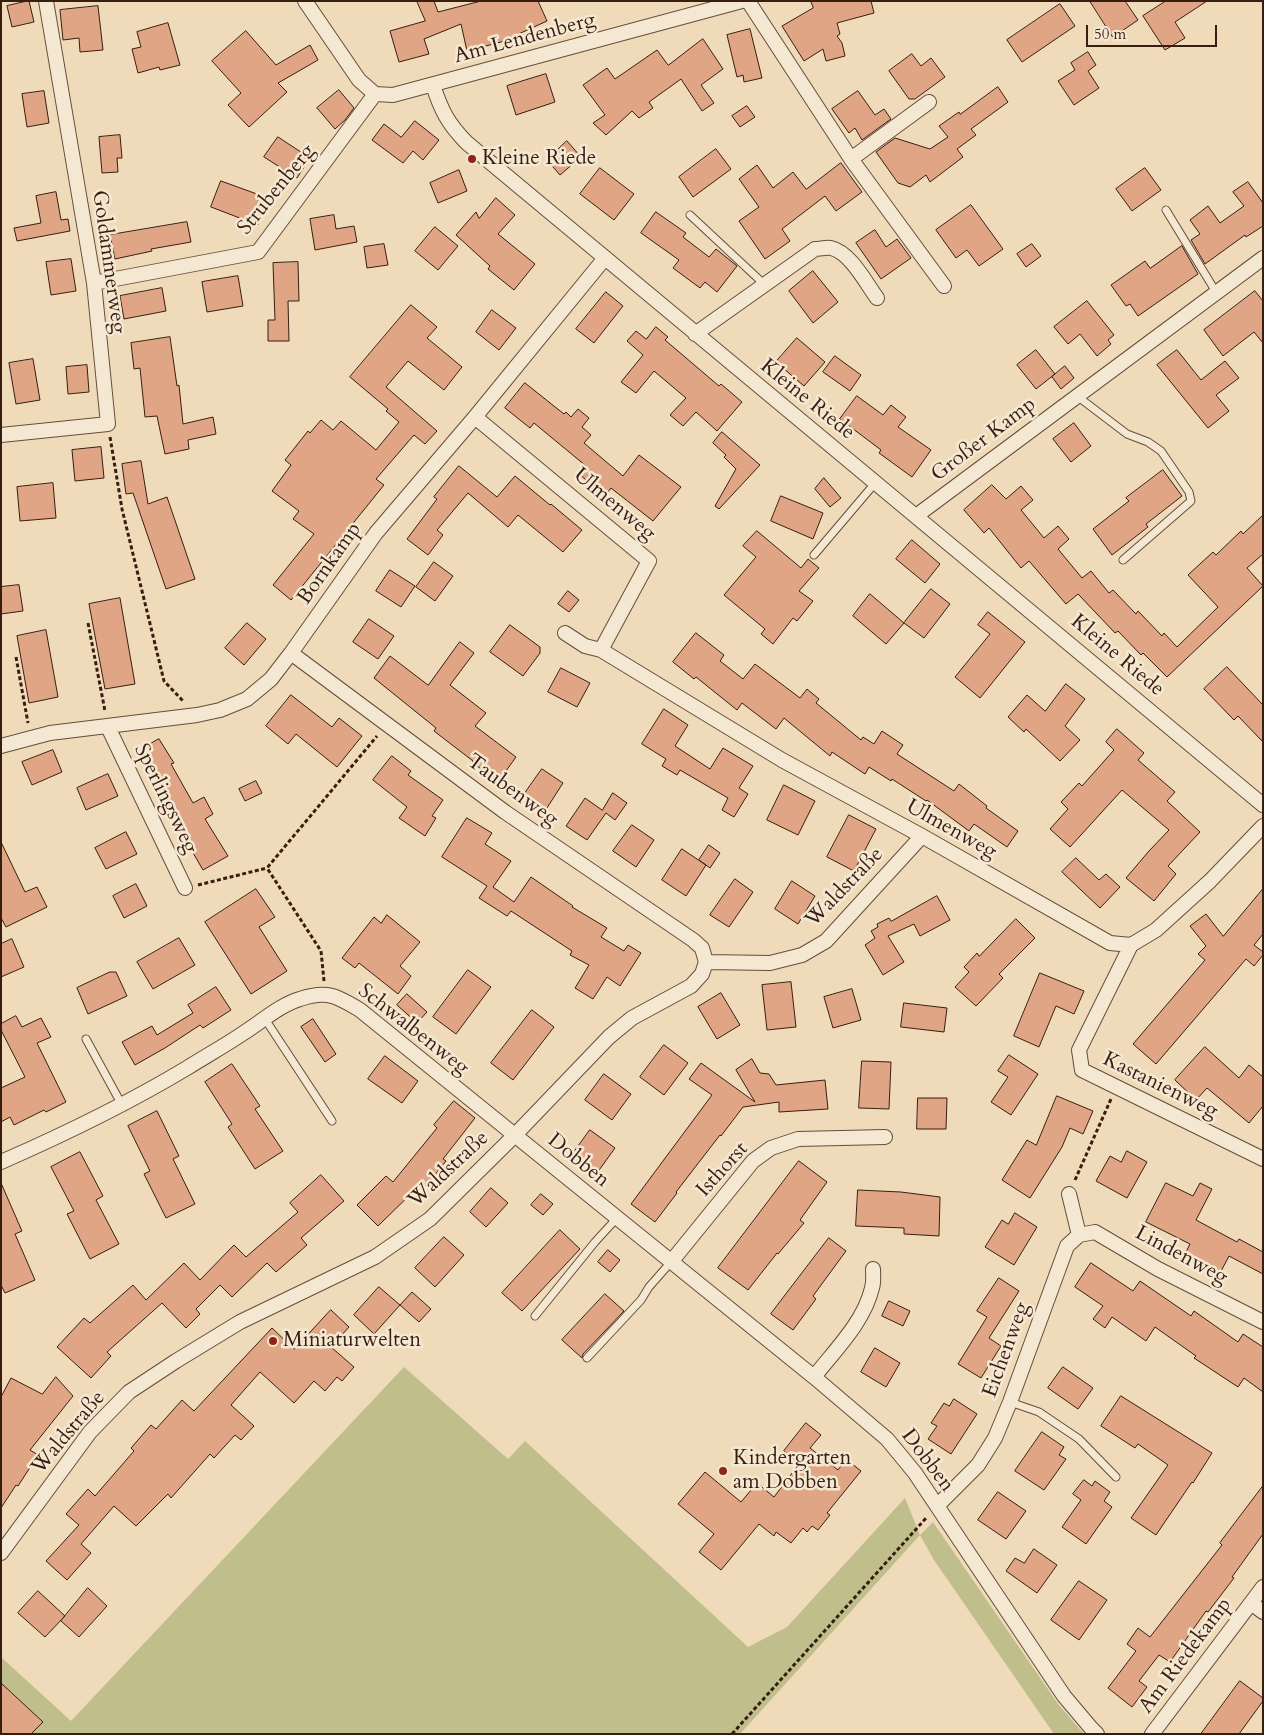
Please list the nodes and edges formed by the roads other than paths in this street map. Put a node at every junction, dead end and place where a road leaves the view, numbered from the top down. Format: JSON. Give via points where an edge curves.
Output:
{"nodes":[{"id":1,"x":46,"y":1,"type":"edge"},
{"id":2,"x":305,"y":1,"type":"edge"},
{"id":3,"x":742,"y":1,"type":"edge"},
{"id":4,"x":748,"y":1,"type":"edge"},
{"id":5,"x":433,"y":85,"type":"junction"},
{"id":6,"x":376,"y":94,"type":"junction"},
{"id":7,"x":928,"y":102,"type":"dead end"},
{"id":8,"x":851,"y":159,"type":"junction"},
{"id":9,"x":1166,"y":210,"type":"dead end"},
{"id":10,"x":690,"y":215,"type":"dead end"},
{"id":11,"x":605,"y":258,"type":"junction"},
{"id":12,"x":1263,"y":258,"type":"edge"},
{"id":13,"x":94,"y":283,"type":"junction"},
{"id":14,"x":765,"y":285,"type":"junction"},
{"id":15,"x":944,"y":286,"type":"dead end"},
{"id":16,"x":1216,"y":292,"type":"junction"},
{"id":17,"x":877,"y":298,"type":"dead end"},
{"id":18,"x":696,"y":334,"type":"junction"},
{"id":19,"x":1077,"y":396,"type":"junction"},
{"id":20,"x":475,"y":417,"type":"junction"},
{"id":21,"x":1,"y":435,"type":"edge"},
{"id":22,"x":876,"y":482,"type":"junction"},
{"id":23,"x":916,"y":516,"type":"junction"},
{"id":24,"x":814,"y":555,"type":"dead end"},
{"id":25,"x":1122,"y":560,"type":"dead end"},
{"id":26,"x":564,"y":633,"type":"dead end"},
{"id":27,"x":601,"y":650,"type":"junction"},
{"id":28,"x":291,"y":653,"type":"junction"},
{"id":29,"x":108,"y":727,"type":"junction"},
{"id":30,"x":1,"y":746,"type":"edge"},
{"id":31,"x":1263,"y":805,"type":"edge"},
{"id":32,"x":1263,"y":826,"type":"edge"},
{"id":33,"x":922,"y":836,"type":"junction"},
{"id":34,"x":185,"y":888,"type":"road end"},
{"id":35,"x":1131,"y":945,"type":"junction"},
{"id":36,"x":706,"y":962,"type":"junction"},
{"id":37,"x":265,"y":1019,"type":"junction"},
{"id":38,"x":86,"y":1039,"type":"dead end"},
{"id":39,"x":122,"y":1105,"type":"junction"},
{"id":40,"x":332,"y":1120,"type":"dead end"},
{"id":41,"x":514,"y":1136,"type":"junction"},
{"id":42,"x":885,"y":1137,"type":"dead end"},
{"id":43,"x":1263,"y":1159,"type":"edge"},
{"id":44,"x":1,"y":1162,"type":"edge"},
{"id":45,"x":1069,"y":1194,"type":"road end"},
{"id":46,"x":617,"y":1218,"type":"junction"},
{"id":47,"x":1079,"y":1235,"type":"junction"},
{"id":48,"x":671,"y":1262,"type":"junction"},
{"id":49,"x":873,"y":1269,"type":"dead end"},
{"id":50,"x":535,"y":1316,"type":"dead end"},
{"id":51,"x":1263,"y":1322,"type":"edge"},
{"id":52,"x":587,"y":1358,"type":"dead end"},
{"id":53,"x":814,"y":1376,"type":"junction"},
{"id":54,"x":1010,"y":1402,"type":"junction"},
{"id":55,"x":1116,"y":1477,"type":"dead end"},
{"id":56,"x":937,"y":1506,"type":"junction"},
{"id":57,"x":1,"y":1553,"type":"edge"},
{"id":58,"x":1263,"y":1587,"type":"edge"},
{"id":59,"x":1251,"y":1603,"type":"junction"},
{"id":60,"x":1263,"y":1612,"type":"edge"},
{"id":61,"x":1097,"y":1734,"type":"edge"},
{"id":62,"x":1152,"y":1734,"type":"edge"}],
"edges":[{"from":1,"to":13,"type":"street","name":"Goldammerweg"},
{"from":2,"to":6,"type":"street","via":[[359,80]]},
{"from":3,"to":5,"type":"street","name":"Am Lendenberg"},
{"from":4,"to":8,"type":"street"},
{"from":5,"to":6,"type":"street","name":"Am Lendenberg","via":[[393,95]]},
{"from":5,"to":11,"type":"street","name":"Kleine Riede","via":[[445,118],[454,130]]},
{"from":6,"to":13,"type":"street","name":"Strubenberg","via":[[258,252]]},
{"from":7,"to":8,"type":"street"},
{"from":8,"to":15,"type":"street"},
{"from":9,"to":16,"type":"lane"},
{"from":10,"to":14,"type":"lane"},
{"from":11,"to":18,"type":"street","name":"Kleine Riede"},
{"from":11,"to":20,"type":"street","name":"Bornkamp"},
{"from":12,"to":16,"type":"street","name":"Großer Kamp"},
{"from":13,"to":21,"type":"street","name":"Goldammerweg","via":[[108,424]]},
{"from":14,"to":17,"type":"street","via":[[815,249],[830,248],[849,260]]},
{"from":14,"to":18,"type":"street"},
{"from":16,"to":19,"type":"street","name":"Großer Kamp"},
{"from":18,"to":22,"type":"street","name":"Kleine Riede"},
{"from":19,"to":23,"type":"street","name":"Großer Kamp"},
{"from":19,"to":25,"type":"lane","via":[[1127,434],[1161,451],[1191,502]]},
{"from":20,"to":27,"type":"street","name":"Ulmenweg","via":[[649,561]]},
{"from":20,"to":28,"type":"street","name":"Bornkamp","via":[[376,533]]},
{"from":22,"to":23,"type":"street","name":"Kleine Riede"},
{"from":22,"to":24,"type":"lane"},
{"from":23,"to":31,"type":"street","name":"Kleine Riede"},
{"from":26,"to":27,"type":"street","name":"Ulmenweg","via":[[585,646]]},
{"from":27,"to":33,"type":"street","name":"Ulmenweg","via":[[782,760]]},
{"from":28,"to":29,"type":"street","name":"Bornkamp","via":[[271,679],[247,699],[220,710]]},
{"from":28,"to":36,"type":"street","name":"Taubenweg","via":[[505,812],[693,940],[702,948]]},
{"from":29,"to":30,"type":"street","name":"Bornkamp","via":[[50,733]]},
{"from":29,"to":34,"type":"street","name":"Sperlingsweg"},
{"from":32,"to":35,"type":"street","via":[[1177,912]]},
{"from":33,"to":35,"type":"street","name":"Ulmenweg","via":[[1110,943]]},
{"from":33,"to":36,"type":"street","name":"Waldstraße","via":[[826,941],[802,955],[770,963]]},
{"from":35,"to":43,"type":"street","name":"Kastanienweg","via":[[1079,1050],[1082,1070]]},
{"from":36,"to":41,"type":"street","name":"Waldstraße","via":[[702,974],[691,986],[632,1018],[609,1037]]},
{"from":37,"to":39,"type":"street","name":"Schwalbenweg"},
{"from":37,"to":40,"type":"lane"},
{"from":37,"to":41,"type":"street","name":"Schwalbenweg","via":[[299,999],[325,994],[340,998],[360,1010]]},
{"from":38,"to":39,"type":"lane"},
{"from":39,"to":44,"type":"street","name":"Schwalbenweg"},
{"from":41,"to":46,"type":"street","name":"Dobben"},
{"from":41,"to":57,"type":"street","name":"Waldstraße","via":[[430,1219],[375,1257],[240,1322],[129,1392],[90,1432]]},
{"from":42,"to":48,"type":"street","name":"Isthorst","via":[[798,1139],[771,1148],[752,1161]]},
{"from":45,"to":47,"type":"street"},
{"from":46,"to":48,"type":"street","name":"Dobben"},
{"from":46,"to":50,"type":"lane","name":"Dobben"},
{"from":47,"to":51,"type":"street","name":"Lindenweg","via":[[1095,1232],[1158,1269]]},
{"from":47,"to":54,"type":"street","name":"Eichenweg","via":[[1067,1246]]},
{"from":48,"to":52,"type":"lane","via":[[642,1300]]},
{"from":48,"to":53,"type":"street","name":"Dobben"},
{"from":49,"to":53,"type":"street","via":[[866,1307]]},
{"from":53,"to":56,"type":"street","name":"Dobben","via":[[887,1439]]},
{"from":54,"to":55,"type":"lane","via":[[1039,1412],[1079,1439]]},
{"from":54,"to":56,"type":"street","name":"Eichenweg","via":[[995,1438],[978,1465]]},
{"from":56,"to":61,"type":"street","name":"Dobben","via":[[1064,1696]]},
{"from":58,"to":59,"type":"street","name":"Am Riedekamp"},
{"from":59,"to":60,"type":"street","name":"Am Riedekamp"},
{"from":59,"to":62,"type":"street","name":"Am Riedekamp"}]}
